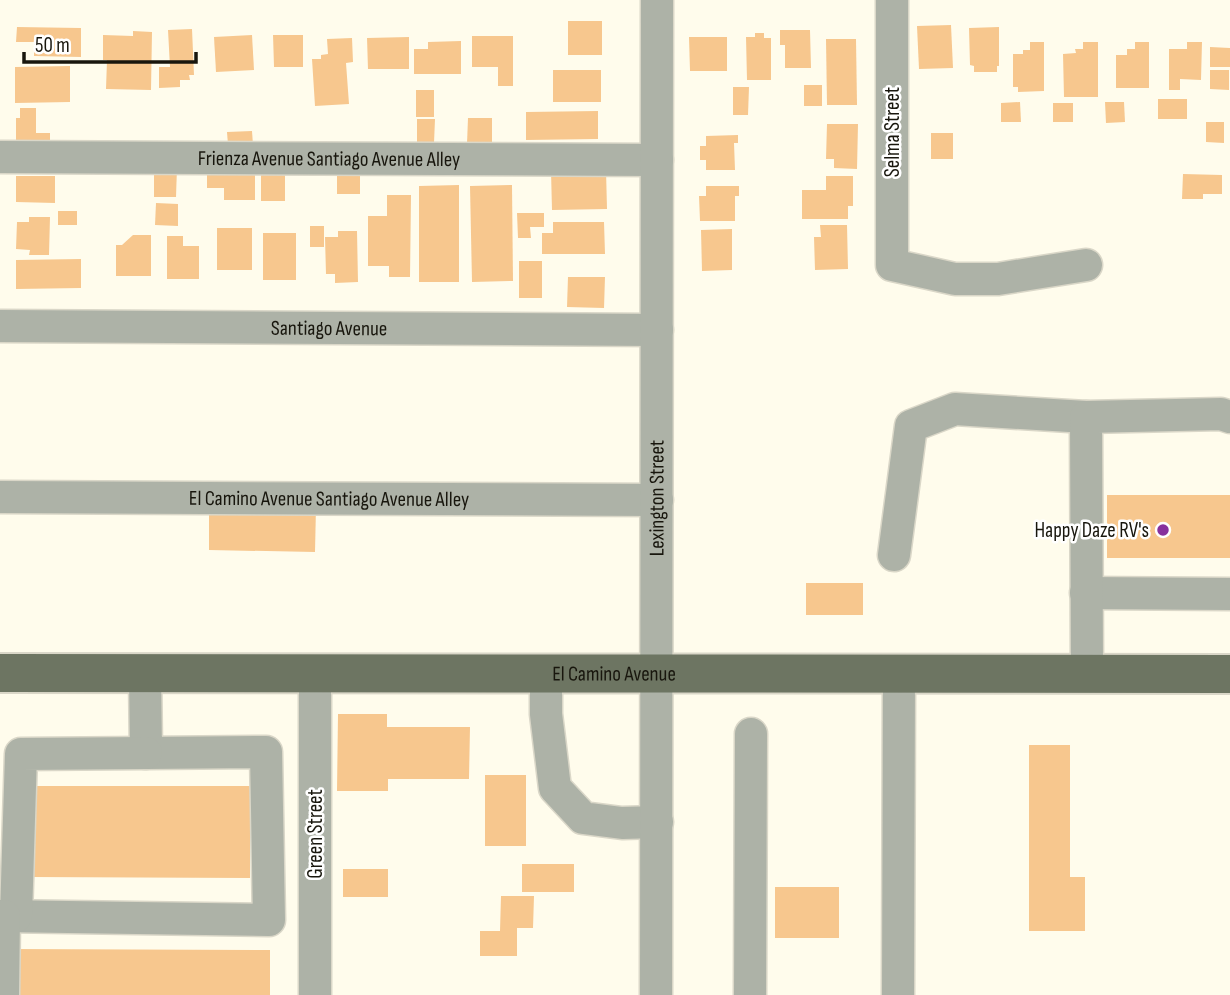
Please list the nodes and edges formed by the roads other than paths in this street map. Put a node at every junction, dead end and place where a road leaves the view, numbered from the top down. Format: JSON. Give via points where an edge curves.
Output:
{"nodes":[{"id":1,"x":657,"y":0,"type":"edge"},
{"id":2,"x":892,"y":0,"type":"edge"},
{"id":3,"x":0,"y":157,"type":"edge"},
{"id":4,"x":657,"y":160,"type":"junction"},
{"id":5,"x":1086,"y":265,"type":"dead end"},
{"id":6,"x":0,"y":326,"type":"edge"},
{"id":7,"x":657,"y":330,"type":"junction"},
{"id":8,"x":1086,"y":418,"type":"junction"},
{"id":9,"x":1230,"y":418,"type":"edge"},
{"id":10,"x":0,"y":497,"type":"edge"},
{"id":11,"x":657,"y":500,"type":"junction"},
{"id":12,"x":894,"y":555,"type":"dead end"},
{"id":13,"x":1086,"y":593,"type":"junction"},
{"id":14,"x":1230,"y":594,"type":"edge"},
{"id":15,"x":0,"y":673,"type":"edge"},
{"id":16,"x":145,"y":673,"type":"junction"},
{"id":17,"x":316,"y":673,"type":"junction"},
{"id":18,"x":546,"y":673,"type":"junction"},
{"id":19,"x":657,"y":673,"type":"junction"},
{"id":20,"x":899,"y":673,"type":"junction"},
{"id":21,"x":1087,"y":673,"type":"junction"},
{"id":22,"x":1230,"y":674,"type":"edge"},
{"id":23,"x":751,"y":734,"type":"dead end"},
{"id":24,"x":146,"y":753,"type":"junction"},
{"id":25,"x":657,"y":822,"type":"junction"},
{"id":26,"x":7,"y":916,"type":"edge"},
{"id":27,"x":3,"y":995,"type":"edge"},
{"id":28,"x":315,"y":995,"type":"edge"},
{"id":29,"x":656,"y":995,"type":"edge"},
{"id":30,"x":750,"y":995,"type":"edge"},
{"id":31,"x":898,"y":995,"type":"edge"}],
"edges":[{"from":1,"to":4,"type":"street","name":"Lexington Street"},
{"from":2,"to":5,"type":"street","name":"Selma Street","via":[[892,264],[955,279],[998,279]]},
{"from":3,"to":4,"type":"street","name":"Frienza Avenue Santiago Avenue Alley"},
{"from":4,"to":7,"type":"street","name":"Lexington Street"},
{"from":6,"to":7,"type":"street","name":"Santiago Avenue"},
{"from":7,"to":11,"type":"street","name":"Lexington Street"},
{"from":8,"to":9,"type":"street","via":[[1221,414]]},
{"from":8,"to":12,"type":"street","via":[[955,409],[912,426]]},
{"from":8,"to":13,"type":"street"},
{"from":10,"to":11,"type":"street","name":"El Camino Avenue Santiago Avenue Alley"},
{"from":11,"to":19,"type":"street","name":"Lexington Street"},
{"from":13,"to":14,"type":"street"},
{"from":13,"to":21,"type":"street"},
{"from":15,"to":16,"type":"main road","name":"El Camino Avenue"},
{"from":16,"to":17,"type":"main road","name":"El Camino Avenue"},
{"from":16,"to":24,"type":"street"},
{"from":17,"to":18,"type":"main road","name":"El Camino Avenue"},
{"from":17,"to":28,"type":"street","name":"Green Street"},
{"from":18,"to":19,"type":"main road","name":"El Camino Avenue"},
{"from":18,"to":25,"type":"street","via":[[555,788],[583,818]]},
{"from":19,"to":20,"type":"main road","name":"El Camino Avenue"},
{"from":19,"to":25,"type":"street","name":"Lexington Street"},
{"from":20,"to":21,"type":"main road","name":"El Camino Avenue"},
{"from":20,"to":31,"type":"street"},
{"from":21,"to":22,"type":"main road","name":"El Camino Avenue"},
{"from":23,"to":30,"type":"street"},
{"from":24,"to":26,"type":"street","via":[[21,754]]},
{"from":24,"to":26,"type":"street","via":[[266,752],[269,920]]},
{"from":25,"to":29,"type":"street","name":"Lexington Street"},
{"from":26,"to":27,"type":"street"}]}
